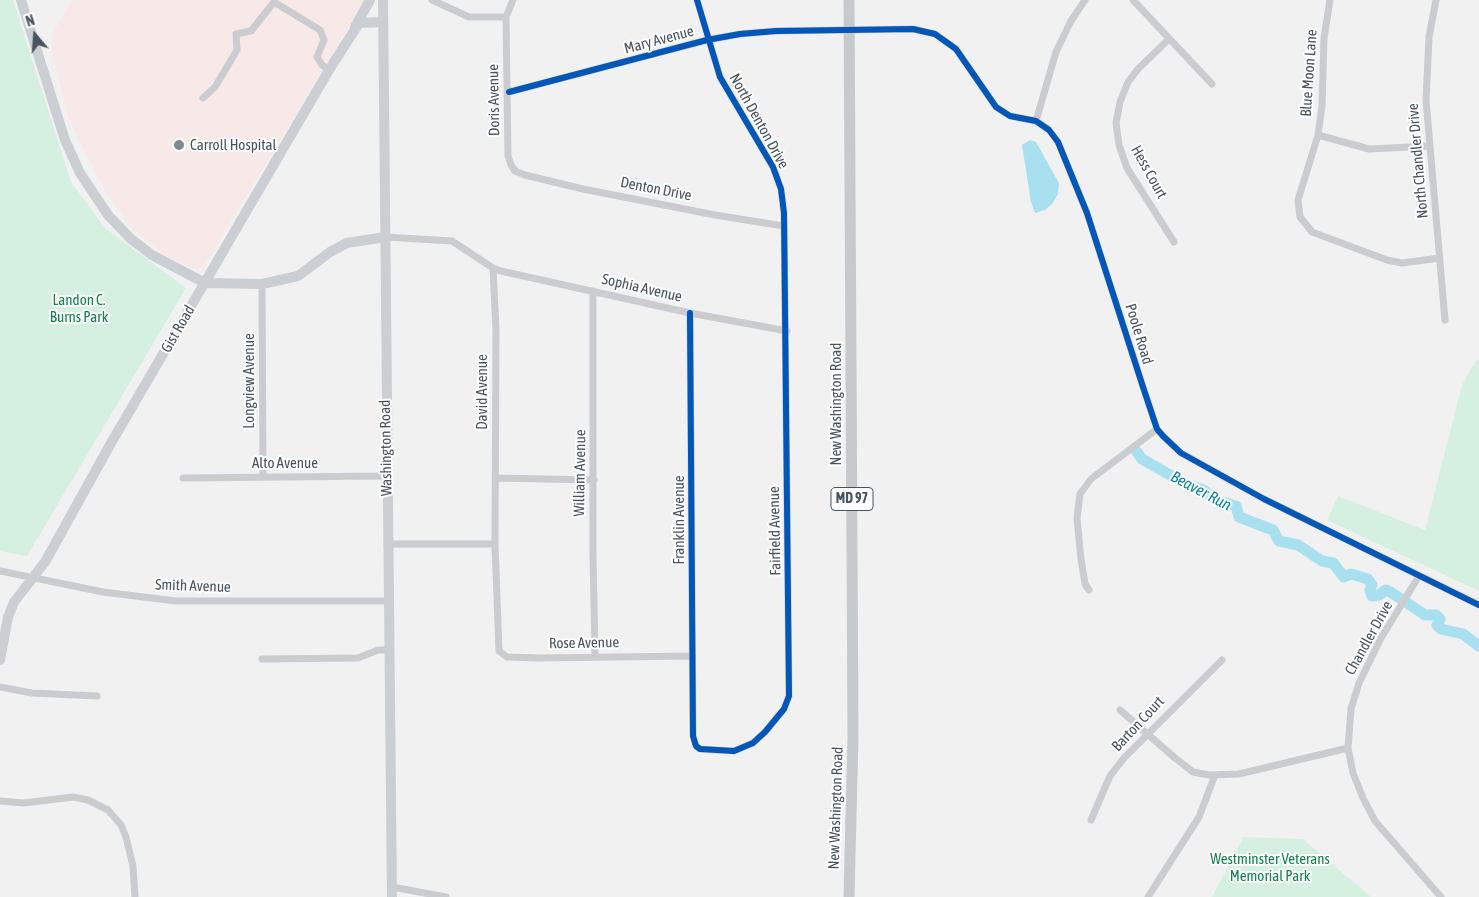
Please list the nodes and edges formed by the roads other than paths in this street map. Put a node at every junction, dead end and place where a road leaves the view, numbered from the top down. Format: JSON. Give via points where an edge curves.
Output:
{"nodes":[{"id":1,"x":21,"y":0,"type":"edge"},
{"id":2,"x":370,"y":0,"type":"edge"},
{"id":3,"x":383,"y":0,"type":"edge"},
{"id":4,"x":432,"y":0,"type":"edge"},
{"id":5,"x":513,"y":0,"type":"edge"},
{"id":6,"x":697,"y":0,"type":"edge"},
{"id":7,"x":849,"y":0,"type":"edge"},
{"id":8,"x":1085,"y":0,"type":"edge"},
{"id":9,"x":1133,"y":0,"type":"edge"},
{"id":10,"x":1330,"y":0,"type":"edge"},
{"id":11,"x":1436,"y":0,"type":"edge"},
{"id":12,"x":506,"y":17,"type":"junction"},
{"id":13,"x":383,"y":22,"type":"junction"},
{"id":14,"x":355,"y":29,"type":"junction"},
{"id":15,"x":849,"y":30,"type":"junction"},
{"id":16,"x":1169,"y":39,"type":"junction"},
{"id":17,"x":708,"y":40,"type":"junction"},
{"id":18,"x":329,"y":70,"type":"junction"},
{"id":19,"x":1212,"y":84,"type":"dead end"},
{"id":20,"x":509,"y":92,"type":"junction"},
{"id":21,"x":203,"y":98,"type":"dead end"},
{"id":22,"x":1036,"y":122,"type":"junction"},
{"id":23,"x":1318,"y":135,"type":"junction"},
{"id":24,"x":1430,"y":146,"type":"junction"},
{"id":25,"x":525,"y":175,"type":"joint"},
{"id":26,"x":784,"y":226,"type":"junction"},
{"id":27,"x":385,"y":237,"type":"junction"},
{"id":28,"x":1174,"y":242,"type":"dead end"},
{"id":29,"x":1440,"y":258,"type":"junction"},
{"id":30,"x":493,"y":268,"type":"junction"},
{"id":31,"x":205,"y":283,"type":"junction"},
{"id":32,"x":262,"y":284,"type":"junction"},
{"id":33,"x":594,"y":291,"type":"junction"},
{"id":34,"x":690,"y":313,"type":"junction"},
{"id":35,"x":1445,"y":320,"type":"dead end"},
{"id":36,"x":787,"y":331,"type":"junction"},
{"id":37,"x":1157,"y":429,"type":"junction"},
{"id":38,"x":387,"y":476,"type":"junction"},
{"id":39,"x":263,"y":477,"type":"junction"},
{"id":40,"x":183,"y":478,"type":"dead end"},
{"id":41,"x":496,"y":478,"type":"junction"},
{"id":42,"x":594,"y":480,"type":"junction"},
{"id":43,"x":387,"y":544,"type":"junction"},
{"id":44,"x":495,"y":544,"type":"junction"},
{"id":45,"x":0,"y":571,"type":"edge"},
{"id":46,"x":1419,"y":576,"type":"junction"},
{"id":47,"x":33,"y":578,"type":"junction"},
{"id":48,"x":1089,"y":590,"type":"dead end"},
{"id":49,"x":388,"y":601,"type":"junction"},
{"id":50,"x":1479,"y":605,"type":"edge"},
{"id":51,"x":497,"y":633,"type":"joint"},
{"id":52,"x":388,"y":650,"type":"junction"},
{"id":53,"x":595,"y":656,"type":"junction"},
{"id":54,"x":692,"y":656,"type":"junction"},
{"id":55,"x":262,"y":659,"type":"dead end"},
{"id":56,"x":0,"y":660,"type":"edge"},
{"id":57,"x":1222,"y":660,"type":"dead end"},
{"id":58,"x":0,"y":687,"type":"edge"},
{"id":59,"x":97,"y":696,"type":"dead end"},
{"id":60,"x":1120,"y":710,"type":"dead end"},
{"id":61,"x":693,"y":727,"type":"joint"},
{"id":62,"x":1147,"y":734,"type":"junction"},
{"id":63,"x":1348,"y":748,"type":"junction"},
{"id":64,"x":1215,"y":775,"type":"junction"},
{"id":65,"x":0,"y":801,"type":"edge"},
{"id":66,"x":1091,"y":820,"type":"dead end"},
{"id":67,"x":392,"y":892,"type":"edge"},
{"id":68,"x":135,"y":897,"type":"edge"},
{"id":69,"x":446,"y":897,"type":"edge"},
{"id":70,"x":848,"y":897,"type":"edge"},
{"id":71,"x":1148,"y":897,"type":"edge"},
{"id":72,"x":1441,"y":897,"type":"edge"}],
"edges":[{"from":1,"to":31,"type":"street","via":[[65,140],[96,200],[141,247],[176,270]]},
{"from":2,"to":14,"type":"street","name":"Gist Road"},
{"from":3,"to":13,"type":"street","name":"Washington Road"},
{"from":4,"to":12,"type":"street","via":[[469,16]]},
{"from":5,"to":12,"type":"street"},
{"from":6,"to":17,"type":"street","name":"North Denton Drive"},
{"from":7,"to":15,"type":"main road","name":"New Washington Road","number":"MD 97"},
{"from":8,"to":22,"type":"street","via":[[1056,52]]},
{"from":9,"to":16,"type":"street"},
{"from":10,"to":23,"type":"street","name":"Blue Moon Lane","via":[[1324,38]]},
{"from":11,"to":24,"type":"street","name":"North Chandler Drive","via":[[1426,100]]},
{"from":12,"to":20,"type":"street","name":"Doris Avenue"},
{"from":13,"to":14,"type":"street","via":[[361,22]]},
{"from":13,"to":27,"type":"street","name":"Washington Road"},
{"from":14,"to":18,"type":"street","name":"Gist Road"},
{"from":15,"to":17,"type":"street","name":"Mary Avenue","via":[[754,32]]},
{"from":15,"to":22,"type":"street","name":"Poole Road","via":[[913,29],[935,34],[956,49],[996,107],[1010,116]]},
{"from":15,"to":70,"type":"main road","name":"New Washington Road","number":"MD 97","via":[[853,735]]},
{"from":16,"to":19,"type":"street"},
{"from":16,"to":28,"type":"street","name":"Hess Court","via":[[1128,82],[1116,123],[1118,145],[1127,168]]},
{"from":17,"to":20,"type":"street","name":"Mary Avenue"},
{"from":17,"to":26,"type":"street","name":"North Denton Drive","via":[[726,90],[777,176]]},
{"from":18,"to":21,"type":"street","via":[[317,57],[324,40],[320,30],[274,2],[251,31],[236,34],[237,50],[215,87]]},
{"from":18,"to":31,"type":"street","name":"Gist Road"},
{"from":20,"to":25,"type":"street","name":"Doris Avenue","via":[[508,156],[511,165]]},
{"from":22,"to":37,"type":"street","name":"Poole Road","via":[[1049,130],[1070,166]]},
{"from":23,"to":24,"type":"street","via":[[1369,149]]},
{"from":23,"to":29,"type":"street","name":"Blue Moon Lane","via":[[1298,200],[1305,226],[1328,239],[1387,260],[1402,263]]},
{"from":24,"to":29,"type":"street","name":"North Chandler Drive"},
{"from":25,"to":26,"type":"street","name":"Denton Drive","via":[[715,215]]},
{"from":26,"to":36,"type":"street","name":"Fairfield Avenue"},
{"from":27,"to":30,"type":"street","via":[[452,241]]},
{"from":27,"to":32,"type":"street","via":[[347,243],[298,276]]},
{"from":27,"to":38,"type":"street","name":"Washington Road"},
{"from":29,"to":35,"type":"street","name":"North Chandler Drive"},
{"from":30,"to":33,"type":"street","name":"Sophia Avenue"},
{"from":30,"to":41,"type":"street","name":"David Avenue"},
{"from":31,"to":32,"type":"street"},
{"from":31,"to":47,"type":"street","name":"Gist Road"},
{"from":32,"to":39,"type":"street","name":"Longview Avenue"},
{"from":33,"to":34,"type":"street","name":"Sophia Avenue"},
{"from":33,"to":42,"type":"street","name":"William Avenue"},
{"from":34,"to":36,"type":"street","name":"Sophia Avenue"},
{"from":34,"to":54,"type":"street","name":"Franklin Avenue"},
{"from":36,"to":61,"type":"street","name":"Fairfield Avenue","via":[[789,696],[784,709],[765,732],[740,750],[700,749],[694,742]]},
{"from":37,"to":46,"type":"street","name":"Poole Road","via":[[1176,449],[1203,466]]},
{"from":37,"to":48,"type":"street","via":[[1091,479],[1080,494],[1077,518],[1085,584]]},
{"from":38,"to":39,"type":"street","name":"Alto Avenue"},
{"from":38,"to":43,"type":"street","name":"Washington Road"},
{"from":39,"to":40,"type":"street","name":"Alto Avenue"},
{"from":41,"to":42,"type":"street"},
{"from":41,"to":44,"type":"street","name":"David Avenue"},
{"from":42,"to":53,"type":"street","name":"William Avenue"},
{"from":43,"to":44,"type":"street"},
{"from":43,"to":49,"type":"street","name":"Washington Road"},
{"from":44,"to":51,"type":"street","name":"David Avenue"},
{"from":45,"to":47,"type":"street","name":"Smith Avenue"},
{"from":46,"to":50,"type":"street","name":"Poole Road"},
{"from":46,"to":63,"type":"street","name":"Chandler Drive","via":[[1381,638],[1358,684],[1351,709]]},
{"from":47,"to":49,"type":"street","name":"Smith Avenue","via":[[103,592],[176,601]]},
{"from":47,"to":56,"type":"street","name":"Gist Road","via":[[14,602]]},
{"from":49,"to":52,"type":"street","name":"Washington Road"},
{"from":51,"to":53,"type":"street","name":"Rose Avenue","via":[[499,651],[503,656]]},
{"from":52,"to":55,"type":"street","via":[[378,650],[358,658]]},
{"from":52,"to":67,"type":"street","name":"Washington Road"},
{"from":53,"to":54,"type":"street","name":"Rose Avenue"},
{"from":54,"to":61,"type":"street","name":"Franklin Avenue"},
{"from":57,"to":62,"type":"street","name":"Barton Court"},
{"from":58,"to":59,"type":"street","via":[[44,694]]},
{"from":60,"to":62,"type":"street"},
{"from":62,"to":64,"type":"street","via":[[1193,772]]},
{"from":62,"to":66,"type":"street","name":"Barton Court","via":[[1110,776]]},
{"from":63,"to":64,"type":"street","via":[[1239,774]]},
{"from":63,"to":72,"type":"street","name":"Chandler Drive","via":[[1362,798],[1375,820]]},
{"from":64,"to":71,"type":"street","via":[[1199,817]]},
{"from":65,"to":68,"type":"street","via":[[24,803],[73,797],[103,806],[114,816],[126,837],[133,866]]},
{"from":67,"to":69,"type":"street"}]}
